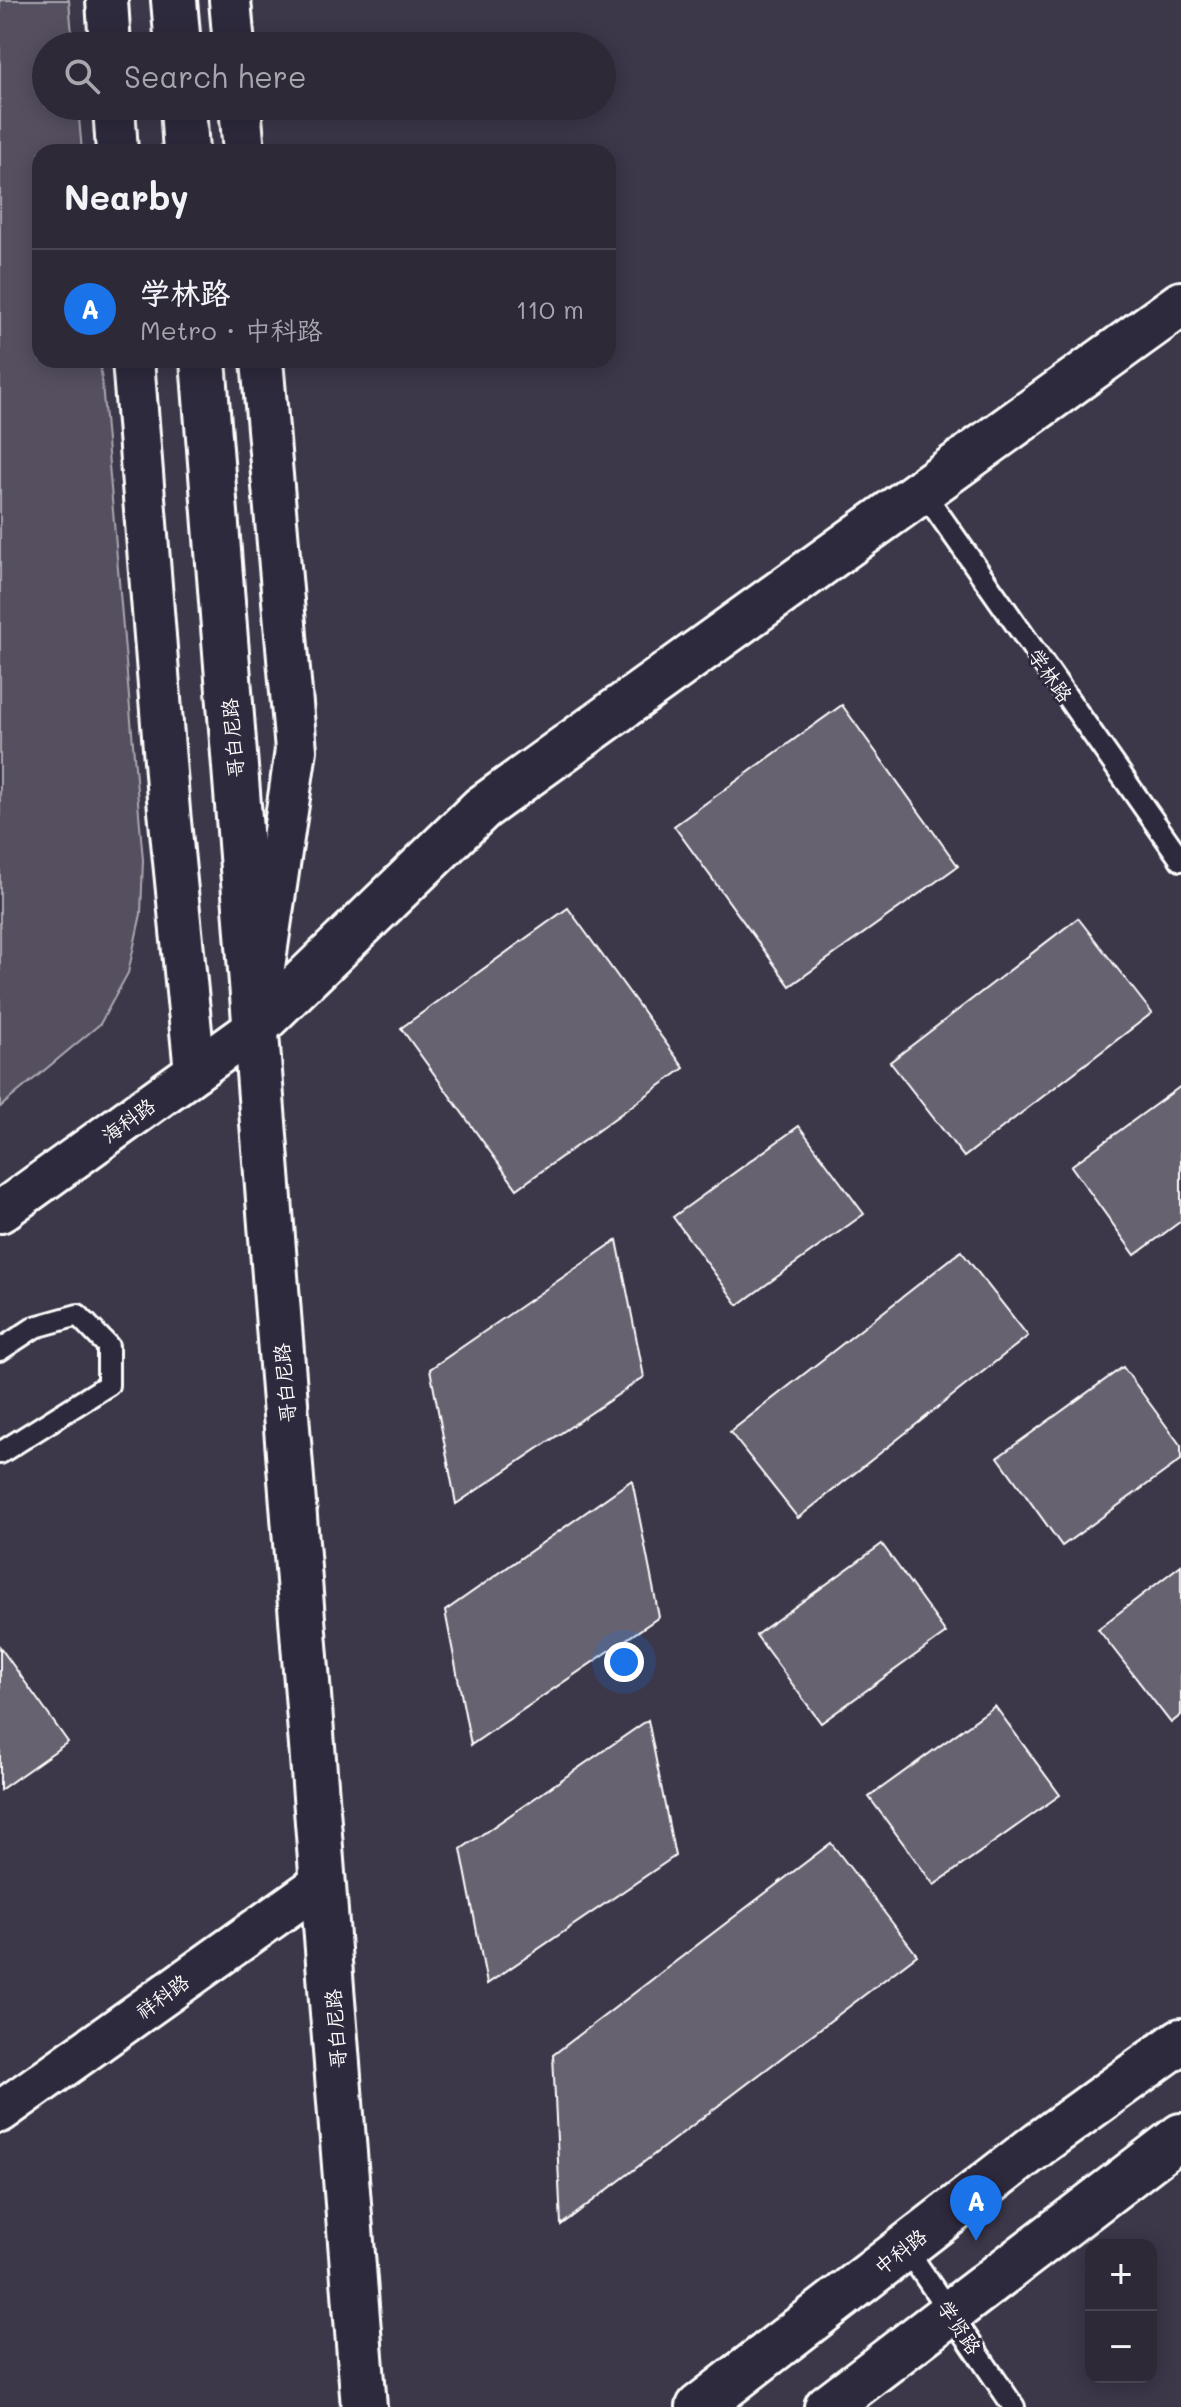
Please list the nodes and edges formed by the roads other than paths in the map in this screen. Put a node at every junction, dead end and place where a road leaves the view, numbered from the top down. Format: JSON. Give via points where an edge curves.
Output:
{"nodes":[{"id":1,"x":107,"y":0,"type":"edge"},
{"id":2,"x":174,"y":0,"type":"edge"},
{"id":3,"x":230,"y":0,"type":"edge"},
{"id":4,"x":109,"y":32,"type":"edge"},
{"id":5,"x":177,"y":32,"type":"edge"},
{"id":6,"x":233,"y":32,"type":"edge"},
{"id":7,"x":115,"y":120,"type":"edge"},
{"id":8,"x":184,"y":120,"type":"edge"},
{"id":9,"x":241,"y":120,"type":"edge"},
{"id":10,"x":116,"y":144,"type":"edge"},
{"id":11,"x":185,"y":144,"type":"edge"},
{"id":12,"x":243,"y":144,"type":"edge"},
{"id":13,"x":1181,"y":304,"type":"edge"},
{"id":14,"x":134,"y":368,"type":"edge"},
{"id":15,"x":204,"y":368,"type":"edge"},
{"id":16,"x":263,"y":368,"type":"edge"},
{"id":17,"x":922,"y":490,"type":"junction"},
{"id":18,"x":1181,"y":860,"type":"edge"},
{"id":19,"x":255,"y":1028,"type":"junction"},
{"id":20,"x":195,"y":1071,"type":"junction"},
{"id":21,"x":0,"y":1212,"type":"edge"},
{"id":22,"x":0,"y":1350,"type":"edge"},
{"id":23,"x":0,"y":1453,"type":"edge"},
{"id":24,"x":324,"y":1881,"type":"junction"},
{"id":25,"x":1181,"y":2041,"type":"edge"},
{"id":26,"x":0,"y":2112,"type":"edge"},
{"id":27,"x":1181,"y":2136,"type":"edge"},
{"id":28,"x":905,"y":2247,"type":"junction"},
{"id":29,"x":950,"y":2312,"type":"junction"},
{"id":30,"x":364,"y":2407,"type":"edge"},
{"id":31,"x":699,"y":2407,"type":"edge"},
{"id":32,"x":827,"y":2407,"type":"edge"},
{"id":33,"x":1014,"y":2407,"type":"edge"}],
"edges":[{"from":1,"to":4,"type":"street"},
{"from":2,"to":5,"type":"street"},
{"from":3,"to":6,"type":"street"},
{"from":7,"to":10,"type":"street"},
{"from":8,"to":11,"type":"street"},
{"from":9,"to":12,"type":"street"},
{"from":13,"to":17,"type":"street"},
{"from":14,"to":20,"type":"street"},
{"from":15,"to":19,"type":"street","name":"哥白尼路"},
{"from":16,"to":19,"type":"street","via":[[296,750]]},
{"from":17,"to":18,"type":"lane","name":"学林路"},
{"from":17,"to":19,"type":"street","via":[[482,808]]},
{"from":19,"to":20,"type":"street","name":"海科路"},
{"from":19,"to":24,"type":"street","name":"哥白尼路"},
{"from":20,"to":21,"type":"street","name":"海科路"},
{"from":22,"to":23,"type":"lane","via":[[35,1327],[78,1315],[108,1346],[108,1385]]},
{"from":24,"to":26,"type":"street","name":"祥科路"},
{"from":24,"to":30,"type":"street","name":"哥白尼路"},
{"from":25,"to":28,"type":"street","name":"中科路"},
{"from":27,"to":29,"type":"street"},
{"from":28,"to":29,"type":"lane","name":"学贤路"},
{"from":28,"to":31,"type":"street","name":"中科路"},
{"from":29,"to":32,"type":"street"},
{"from":29,"to":33,"type":"lane","name":"学贤路"}]}
